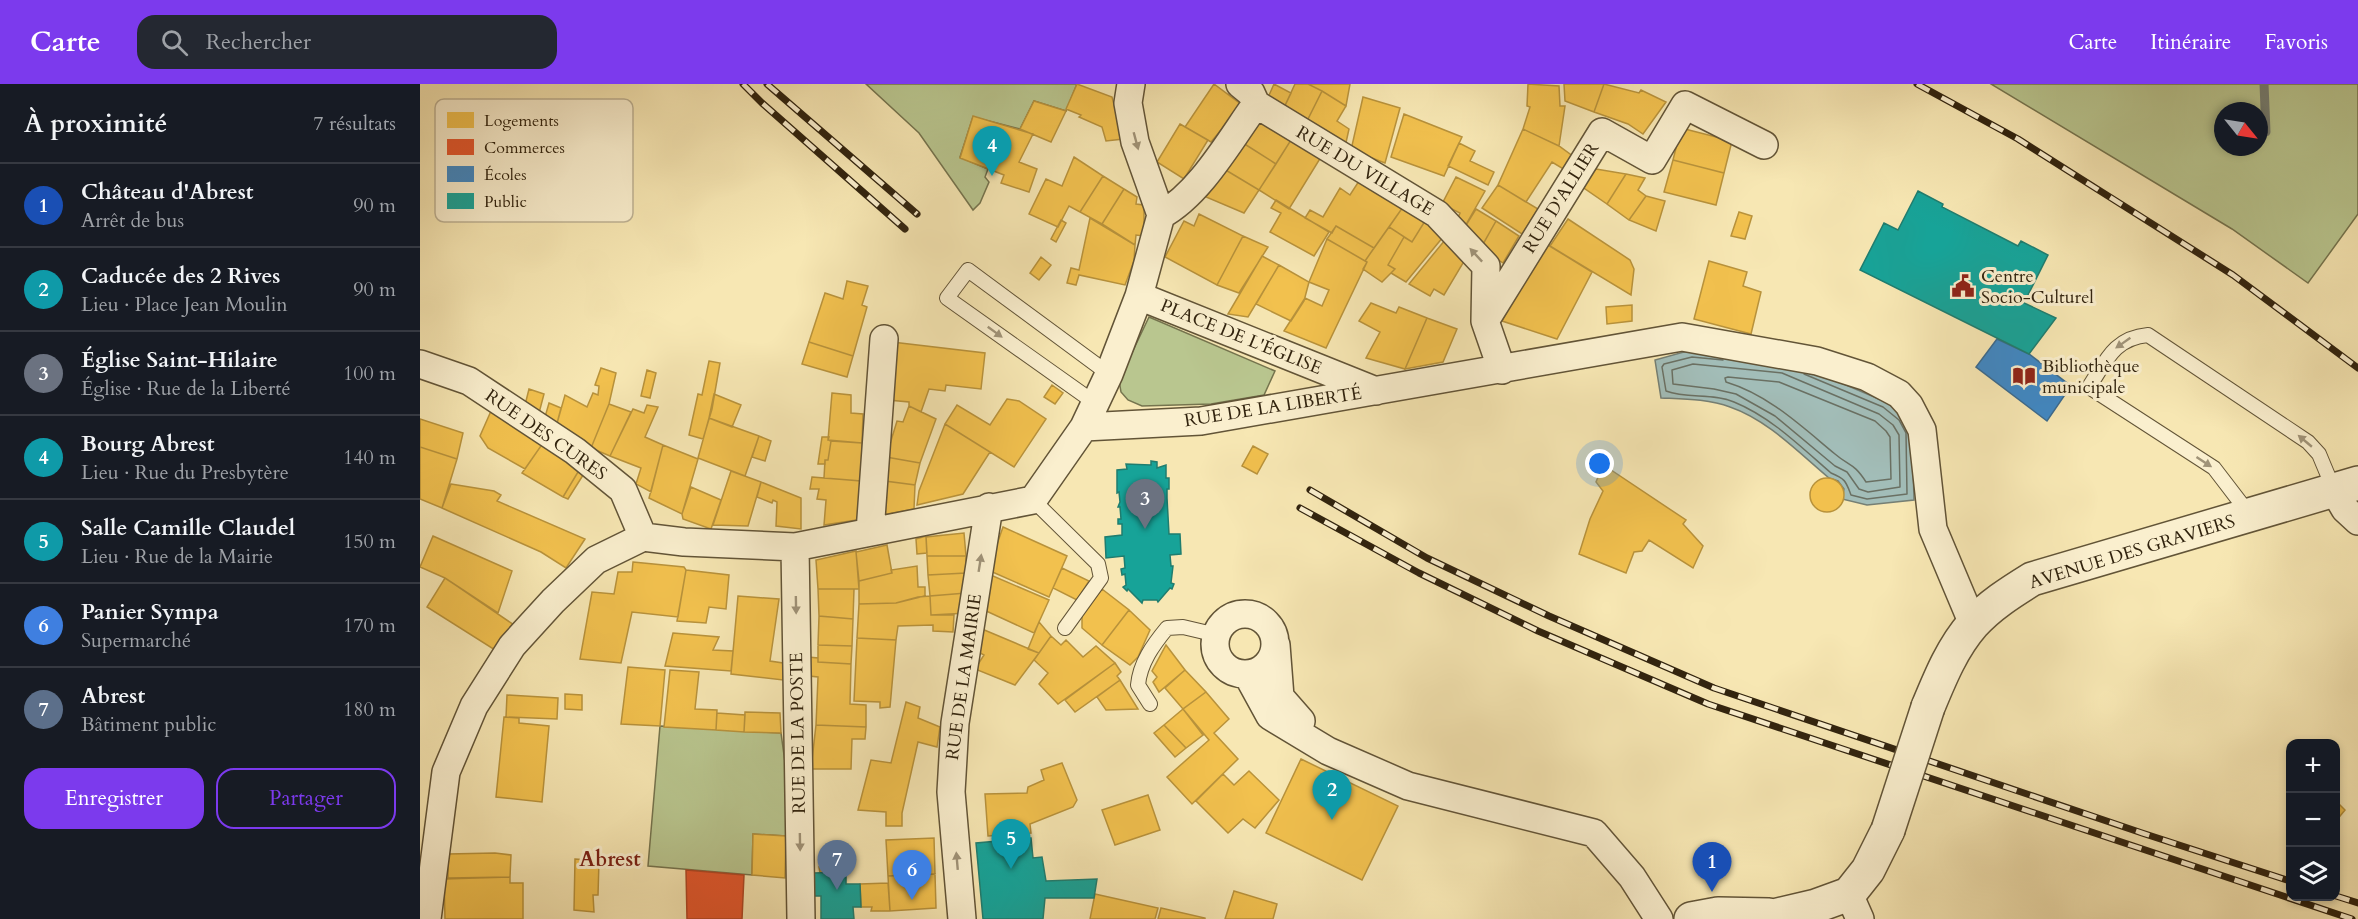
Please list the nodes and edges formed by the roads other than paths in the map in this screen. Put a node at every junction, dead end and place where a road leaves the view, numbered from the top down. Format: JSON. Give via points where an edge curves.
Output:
{"nodes":[{"id":1,"x":1131,"y":84,"type":"edge"},
{"id":2,"x":1248,"y":94,"type":"edge"},
{"id":3,"x":1764,"y":146,"type":"dead end"},
{"id":4,"x":1161,"y":214,"type":"junction"},
{"id":5,"x":1139,"y":296,"type":"junction"},
{"id":6,"x":1485,"y":321,"type":"junction"},
{"id":7,"x":884,"y":339,"type":"dead end"},
{"id":8,"x":420,"y":364,"type":"edge"},
{"id":9,"x":1502,"y":370,"type":"junction"},
{"id":10,"x":1109,"y":374,"type":"junction"},
{"id":11,"x":1376,"y":391,"type":"junction"},
{"id":12,"x":1095,"y":403,"type":"junction"},
{"id":13,"x":1084,"y":427,"type":"junction"},
{"id":14,"x":2346,"y":487,"type":"edge"},
{"id":15,"x":1033,"y":500,"type":"junction"},
{"id":16,"x":989,"y":507,"type":"junction"},
{"id":17,"x":2250,"y":515,"type":"junction"},
{"id":18,"x":2358,"y":521,"type":"edge"},
{"id":19,"x":870,"y":532,"type":"junction"},
{"id":20,"x":643,"y":537,"type":"junction"},
{"id":21,"x":795,"y":547,"type":"junction"},
{"id":22,"x":1973,"y":624,"type":"junction"},
{"id":23,"x":1065,"y":628,"type":"dead end"},
{"id":24,"x":1217,"y":635,"type":"junction"},
{"id":25,"x":1276,"y":645,"type":"junction"},
{"id":26,"x":1247,"y":674,"type":"junction"},
{"id":27,"x":1150,"y":704,"type":"dead end"},
{"id":28,"x":1328,"y":751,"type":"junction"},
{"id":29,"x":1855,"y":907,"type":"edge"},
{"id":30,"x":1765,"y":917,"type":"edge"},
{"id":31,"x":427,"y":919,"type":"edge"},
{"id":32,"x":801,"y":919,"type":"edge"},
{"id":33,"x":962,"y":919,"type":"edge"},
{"id":34,"x":1659,"y":919,"type":"edge"},
{"id":35,"x":1691,"y":919,"type":"edge"}],
"edges":[{"from":1,"to":4,"type":"street","one_way":true,"via":[[1128,103],[1134,142]]},
{"from":2,"to":4,"type":"street","via":[[1192,192]]},
{"from":6,"to":2,"type":"street","name":"RUE DU VILLAGE","one_way":true,"via":[[1486,266],[1437,214]]},
{"from":3,"to":6,"type":"street","name":"RUE D'ALLIER","via":[[1685,105],[1652,160],[1602,132]]},
{"from":4,"to":5,"type":"street"},
{"from":5,"to":10,"type":"street"},
{"from":5,"to":11,"type":"street","name":"PLACE DE L'ÉGLISE"},
{"from":6,"to":9,"type":"street","name":"RUE DU VILLAGE"},
{"from":7,"to":19,"type":"street"},
{"from":8,"to":20,"type":"street","name":"RUE DES CURES","via":[[469,381],[575,451],[623,490]]},
{"from":9,"to":11,"type":"street","name":"RUE DE LA LIBERTÉ"},
{"from":9,"to":22,"type":"street","name":"RUE DE LA LIBERTÉ","via":[[1682,337],[1817,361],[1867,377],[1899,394],[1922,430],[1933,529]]},
{"from":10,"to":12,"type":"street"},
{"from":10,"to":12,"type":"lane","one_way":true,"via":[[968,270],[947,298]]},
{"from":11,"to":13,"type":"street","name":"RUE DE LA LIBERTÉ","via":[[1202,421]]},
{"from":12,"to":13,"type":"street"},
{"from":13,"to":15,"type":"street"},
{"from":14,"to":17,"type":"street","name":"AVENUE DES GRAVIERS"},
{"from":14,"to":17,"type":"lane","one_way":true,"via":[[2308,442],[2148,335],[2132,337],[2113,350],[2089,387],[2214,468]]},
{"from":14,"to":18,"type":"street","via":[[2345,509]]},
{"from":15,"to":16,"type":"street"},
{"from":15,"to":23,"type":"lane","via":[[1098,564],[1101,578]]},
{"from":16,"to":19,"type":"street"},
{"from":33,"to":16,"type":"street","name":"RUE DE LA MAIRIE","one_way":true,"via":[[951,792],[955,723]]},
{"from":17,"to":22,"type":"street","name":"AVENUE DES GRAVIERS","via":[[2032,579]]},
{"from":19,"to":21,"type":"street"},
{"from":20,"to":21,"type":"street"},
{"from":20,"to":31,"type":"street","via":[[596,560],[553,601],[512,646],[474,706],[446,772]]},
{"from":21,"to":32,"type":"street","name":"RUE DE LA POSTE","one_way":true},
{"from":22,"to":29,"type":"street","name":"AVENUE DES GRAVIERS","bridge":true,"via":[[1949,658],[1928,706],[1888,830]]},
{"from":24,"to":25,"type":"street","via":[[1228,619],[1246,614],[1264,620]]},
{"from":24,"to":26,"type":"street","via":[[1215,644],[1221,663]]},
{"from":24,"to":27,"type":"lane","via":[[1183,627],[1167,628],[1139,670],[1138,685]]},
{"from":25,"to":26,"type":"street","via":[[1264,668]]},
{"from":25,"to":28,"type":"street","via":[[1280,697]]},
{"from":26,"to":28,"type":"street","via":[[1270,716]]},
{"from":28,"to":34,"type":"street","via":[[1408,786],[1594,834],[1632,877]]},
{"from":29,"to":30,"type":"street","name":"AVENUE DES GRAVIERS","via":[[1816,906]]},
{"from":30,"to":35,"type":"street","name":"AVENUE DES GRAVIERS","via":[[1718,914]]}]}
